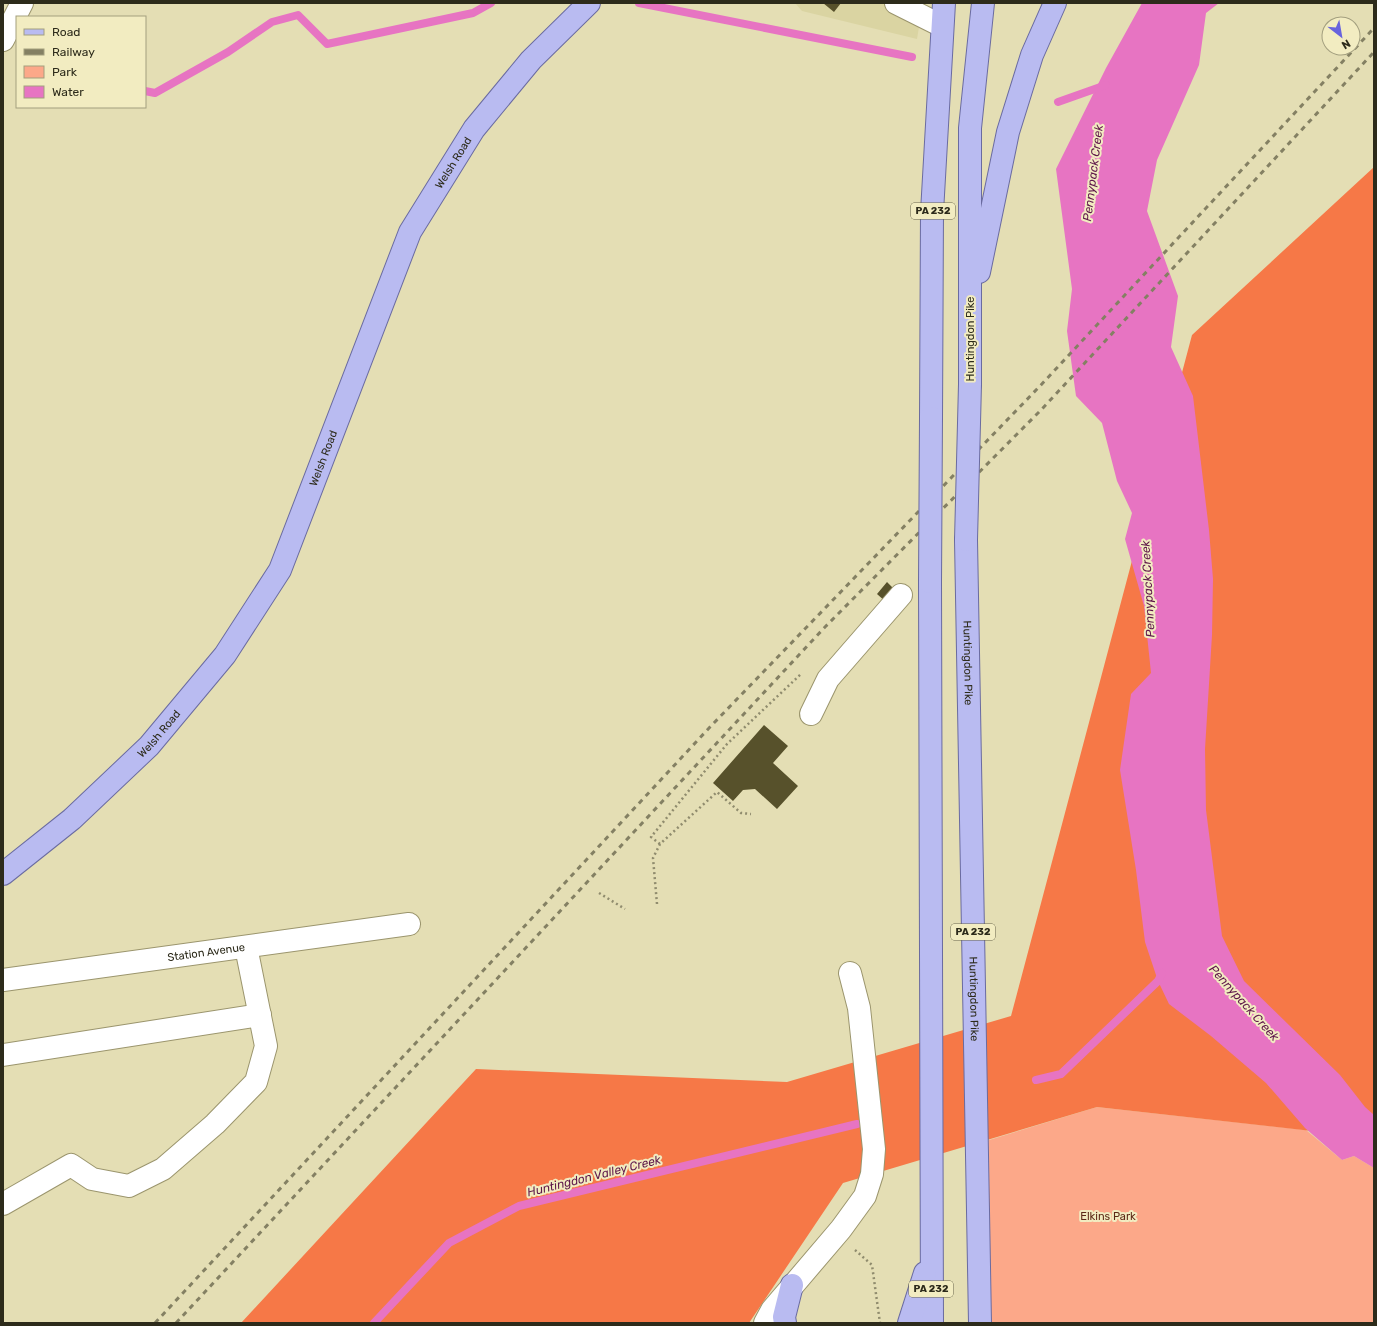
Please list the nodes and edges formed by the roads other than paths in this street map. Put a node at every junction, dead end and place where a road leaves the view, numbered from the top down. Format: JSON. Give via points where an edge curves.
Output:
{"nodes":[{"id":1,"x":22,"y":3,"type":"edge"},
{"id":2,"x":589,"y":3,"type":"edge"},
{"id":3,"x":896,"y":3,"type":"edge"},
{"id":4,"x":944,"y":3,"type":"edge"},
{"id":5,"x":983,"y":3,"type":"edge"},
{"id":6,"x":1055,"y":3,"type":"edge"},
{"id":7,"x":942,"y":26,"type":"junction"},
{"id":8,"x":3,"y":40,"type":"edge"},
{"id":9,"x":970,"y":316,"type":"junction"},
{"id":10,"x":901,"y":595,"type":"dead end"},
{"id":11,"x":811,"y":714,"type":"dead end"},
{"id":12,"x":3,"y":874,"type":"edge"},
{"id":13,"x":409,"y":924,"type":"dead end"},
{"id":14,"x":246,"y":947,"type":"junction"},
{"id":15,"x":850,"y":973,"type":"dead end"},
{"id":16,"x":3,"y":980,"type":"edge"},
{"id":17,"x":260,"y":1015,"type":"junction"},
{"id":18,"x":3,"y":1055,"type":"edge"},
{"id":19,"x":3,"y":1204,"type":"edge"},
{"id":20,"x":930,"y":1254,"type":"junction"},
{"id":21,"x":792,"y":1285,"type":"junction"},
{"id":22,"x":765,"y":1323,"type":"edge"},
{"id":23,"x":785,"y":1323,"type":"edge"},
{"id":24,"x":909,"y":1323,"type":"edge"},
{"id":25,"x":932,"y":1323,"type":"edge"},
{"id":26,"x":980,"y":1323,"type":"edge"}],
"edges":[{"from":1,"to":8,"type":"street"},
{"from":2,"to":12,"type":"main road","name":"Welsh Road","via":[[530,60],[474,129],[410,232],[280,570],[225,655],[156,739],[72,820]]},
{"from":3,"to":7,"type":"street"},
{"from":4,"to":7,"type":"main road","number":"PA 232"},
{"from":5,"to":9,"type":"main road","name":"Huntingdon Pike","number":"PA 232","via":[[970,128]]},
{"from":6,"to":9,"type":"main road","via":[[1032,55],[1008,132]]},
{"from":7,"to":20,"type":"main road","number":"PA 232","bridge":true,"via":[[932,212]]},
{"from":9,"to":26,"type":"main road","name":"Huntingdon Pike","number":"PA 232","bridge":true,"via":[[966,540]]},
{"from":10,"to":11,"type":"street","via":[[828,679]]},
{"from":13,"to":14,"type":"street","name":"Station Avenue"},
{"from":14,"to":16,"type":"street","name":"Station Avenue"},
{"from":14,"to":17,"type":"street"},
{"from":15,"to":21,"type":"street","via":[[859,1008],[874,1149],[872,1174],[865,1196],[841,1229]]},
{"from":17,"to":18,"type":"street"},
{"from":17,"to":19,"type":"street","via":[[266,1046],[256,1082],[215,1124],[163,1169],[129,1186],[92,1179],[71,1165]]},
{"from":20,"to":24,"type":"main road"},
{"from":20,"to":25,"type":"main road","number":"PA 232"},
{"from":21,"to":22,"type":"street"},
{"from":21,"to":23,"type":"main road","via":[[784,1317]]}]}
